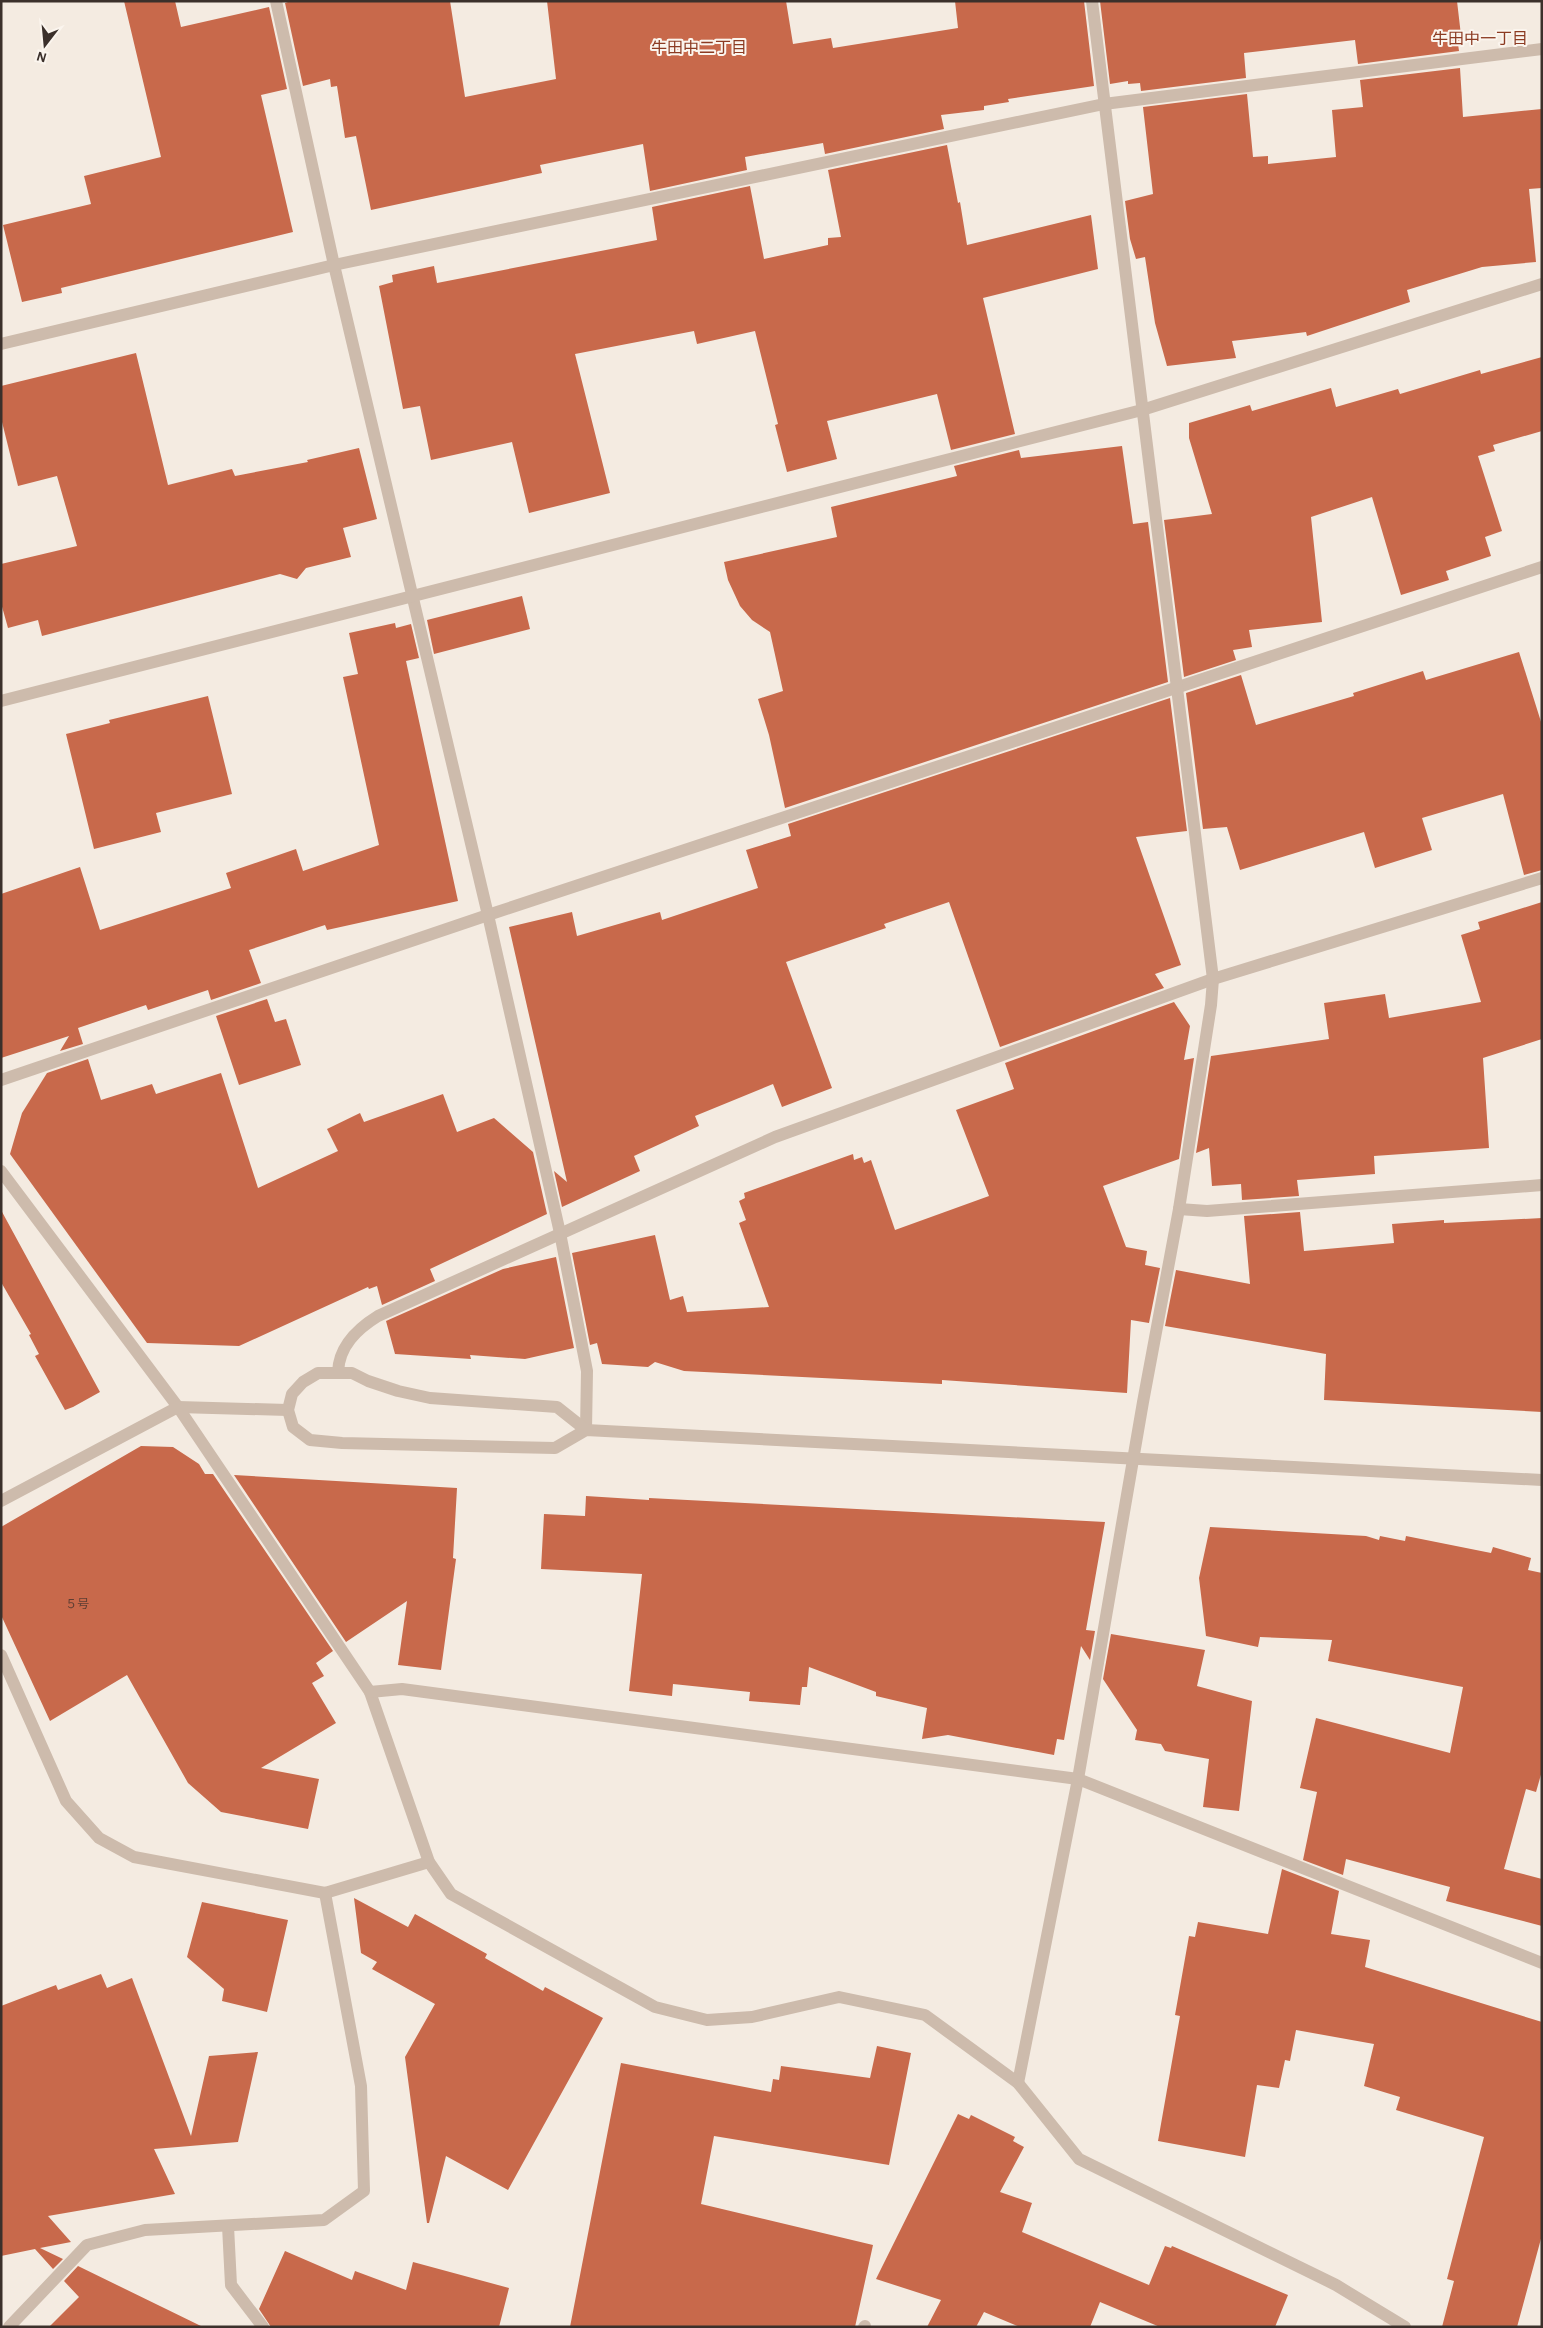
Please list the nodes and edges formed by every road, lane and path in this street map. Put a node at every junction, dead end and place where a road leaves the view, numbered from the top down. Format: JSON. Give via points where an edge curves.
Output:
{"nodes":[{"id":1,"x":276,"y":1,"type":"edge"},
{"id":2,"x":1092,"y":1,"type":"edge"},
{"id":3,"x":1542,"y":49,"type":"edge"},
{"id":4,"x":1104,"y":104,"type":"junction"},
{"id":5,"x":334,"y":265,"type":"junction"},
{"id":6,"x":1542,"y":284,"type":"edge"},
{"id":7,"x":1,"y":344,"type":"edge"},
{"id":8,"x":1142,"y":410,"type":"junction"},
{"id":9,"x":1542,"y":567,"type":"edge"},
{"id":10,"x":413,"y":597,"type":"junction"},
{"id":11,"x":1177,"y":689,"type":"junction"},
{"id":12,"x":1,"y":701,"type":"edge"},
{"id":13,"x":1542,"y":878,"type":"edge"},
{"id":14,"x":488,"y":915,"type":"junction"},
{"id":15,"x":1213,"y":979,"type":"junction"},
{"id":16,"x":1,"y":1080,"type":"edge"},
{"id":17,"x":1,"y":1171,"type":"edge"},
{"id":18,"x":1542,"y":1185,"type":"edge"},
{"id":19,"x":1179,"y":1209,"type":"junction"},
{"id":20,"x":560,"y":1233,"type":"junction"},
{"id":21,"x":338,"y":1372,"type":"junction"},
{"id":22,"x":178,"y":1407,"type":"junction"},
{"id":23,"x":288,"y":1410,"type":"junction"},
{"id":24,"x":586,"y":1430,"type":"junction"},
{"id":25,"x":1133,"y":1459,"type":"junction"},
{"id":26,"x":1542,"y":1480,"type":"edge"},
{"id":27,"x":1,"y":1501,"type":"edge"},
{"id":28,"x":1,"y":1655,"type":"edge"},
{"id":29,"x":370,"y":1692,"type":"junction"},
{"id":30,"x":1078,"y":1779,"type":"junction"},
{"id":31,"x":429,"y":1862,"type":"junction"},
{"id":32,"x":325,"y":1893,"type":"junction"},
{"id":33,"x":1542,"y":1963,"type":"edge"},
{"id":34,"x":1018,"y":2083,"type":"junction"},
{"id":35,"x":228,"y":2226,"type":"junction"},
{"id":36,"x":8,"y":2327,"type":"edge"},
{"id":37,"x":264,"y":2327,"type":"edge"},
{"id":38,"x":1405,"y":2327,"type":"edge"}],
"edges":[{"from":1,"to":5,"type":"street"},
{"from":2,"to":4,"type":"street"},
{"from":3,"to":4,"type":"street"},
{"from":4,"to":5,"type":"street"},
{"from":4,"to":8,"type":"street"},
{"from":5,"to":7,"type":"street"},
{"from":5,"to":10,"type":"street"},
{"from":6,"to":8,"type":"street"},
{"from":8,"to":10,"type":"street"},
{"from":8,"to":11,"type":"street"},
{"from":9,"to":11,"type":"street"},
{"from":10,"to":12,"type":"street"},
{"from":10,"to":14,"type":"street"},
{"from":11,"to":14,"type":"street"},
{"from":11,"to":15,"type":"street"},
{"from":13,"to":15,"type":"street"},
{"from":14,"to":16,"type":"street"},
{"from":14,"to":20,"type":"street"},
{"from":15,"to":19,"type":"street"},
{"from":15,"to":20,"type":"street","via":[[775,1137]]},
{"from":17,"to":22,"type":"street"},
{"from":18,"to":19,"type":"street","via":[[1207,1211]]},
{"from":19,"to":25,"type":"street"},
{"from":20,"to":21,"type":"street","via":[[363,1325],[338,1359]]},
{"from":20,"to":24,"type":"street","via":[[587,1371]]},
{"from":21,"to":23,"type":"street","via":[[318,1373],[303,1382],[292,1394]]},
{"from":21,"to":24,"type":"street","via":[[352,1373],[398,1391],[430,1398],[557,1407]]},
{"from":22,"to":23,"type":"street"},
{"from":22,"to":27,"type":"street"},
{"from":22,"to":29,"type":"street"},
{"from":23,"to":24,"type":"street","via":[[293,1427],[310,1440],[342,1443],[555,1448]]},
{"from":24,"to":25,"type":"street"},
{"from":25,"to":26,"type":"street"},
{"from":25,"to":30,"type":"street"},
{"from":28,"to":32,"type":"street","via":[[66,1801],[99,1838],[134,1858]]},
{"from":29,"to":30,"type":"street","via":[[402,1689]]},
{"from":29,"to":31,"type":"street"},
{"from":30,"to":33,"type":"street"},
{"from":30,"to":34,"type":"street"},
{"from":31,"to":32,"type":"street"},
{"from":31,"to":34,"type":"street","via":[[451,1894],[655,2007],[707,2020],[752,2017],[839,1997],[925,2015]]},
{"from":32,"to":35,"type":"street","via":[[361,2086],[364,2191],[324,2220]]},
{"from":34,"to":38,"type":"street","via":[[1079,2159],[1336,2285]]},
{"from":35,"to":36,"type":"street","via":[[145,2230],[87,2245]]},
{"from":35,"to":37,"type":"street","via":[[231,2284]]}]}
